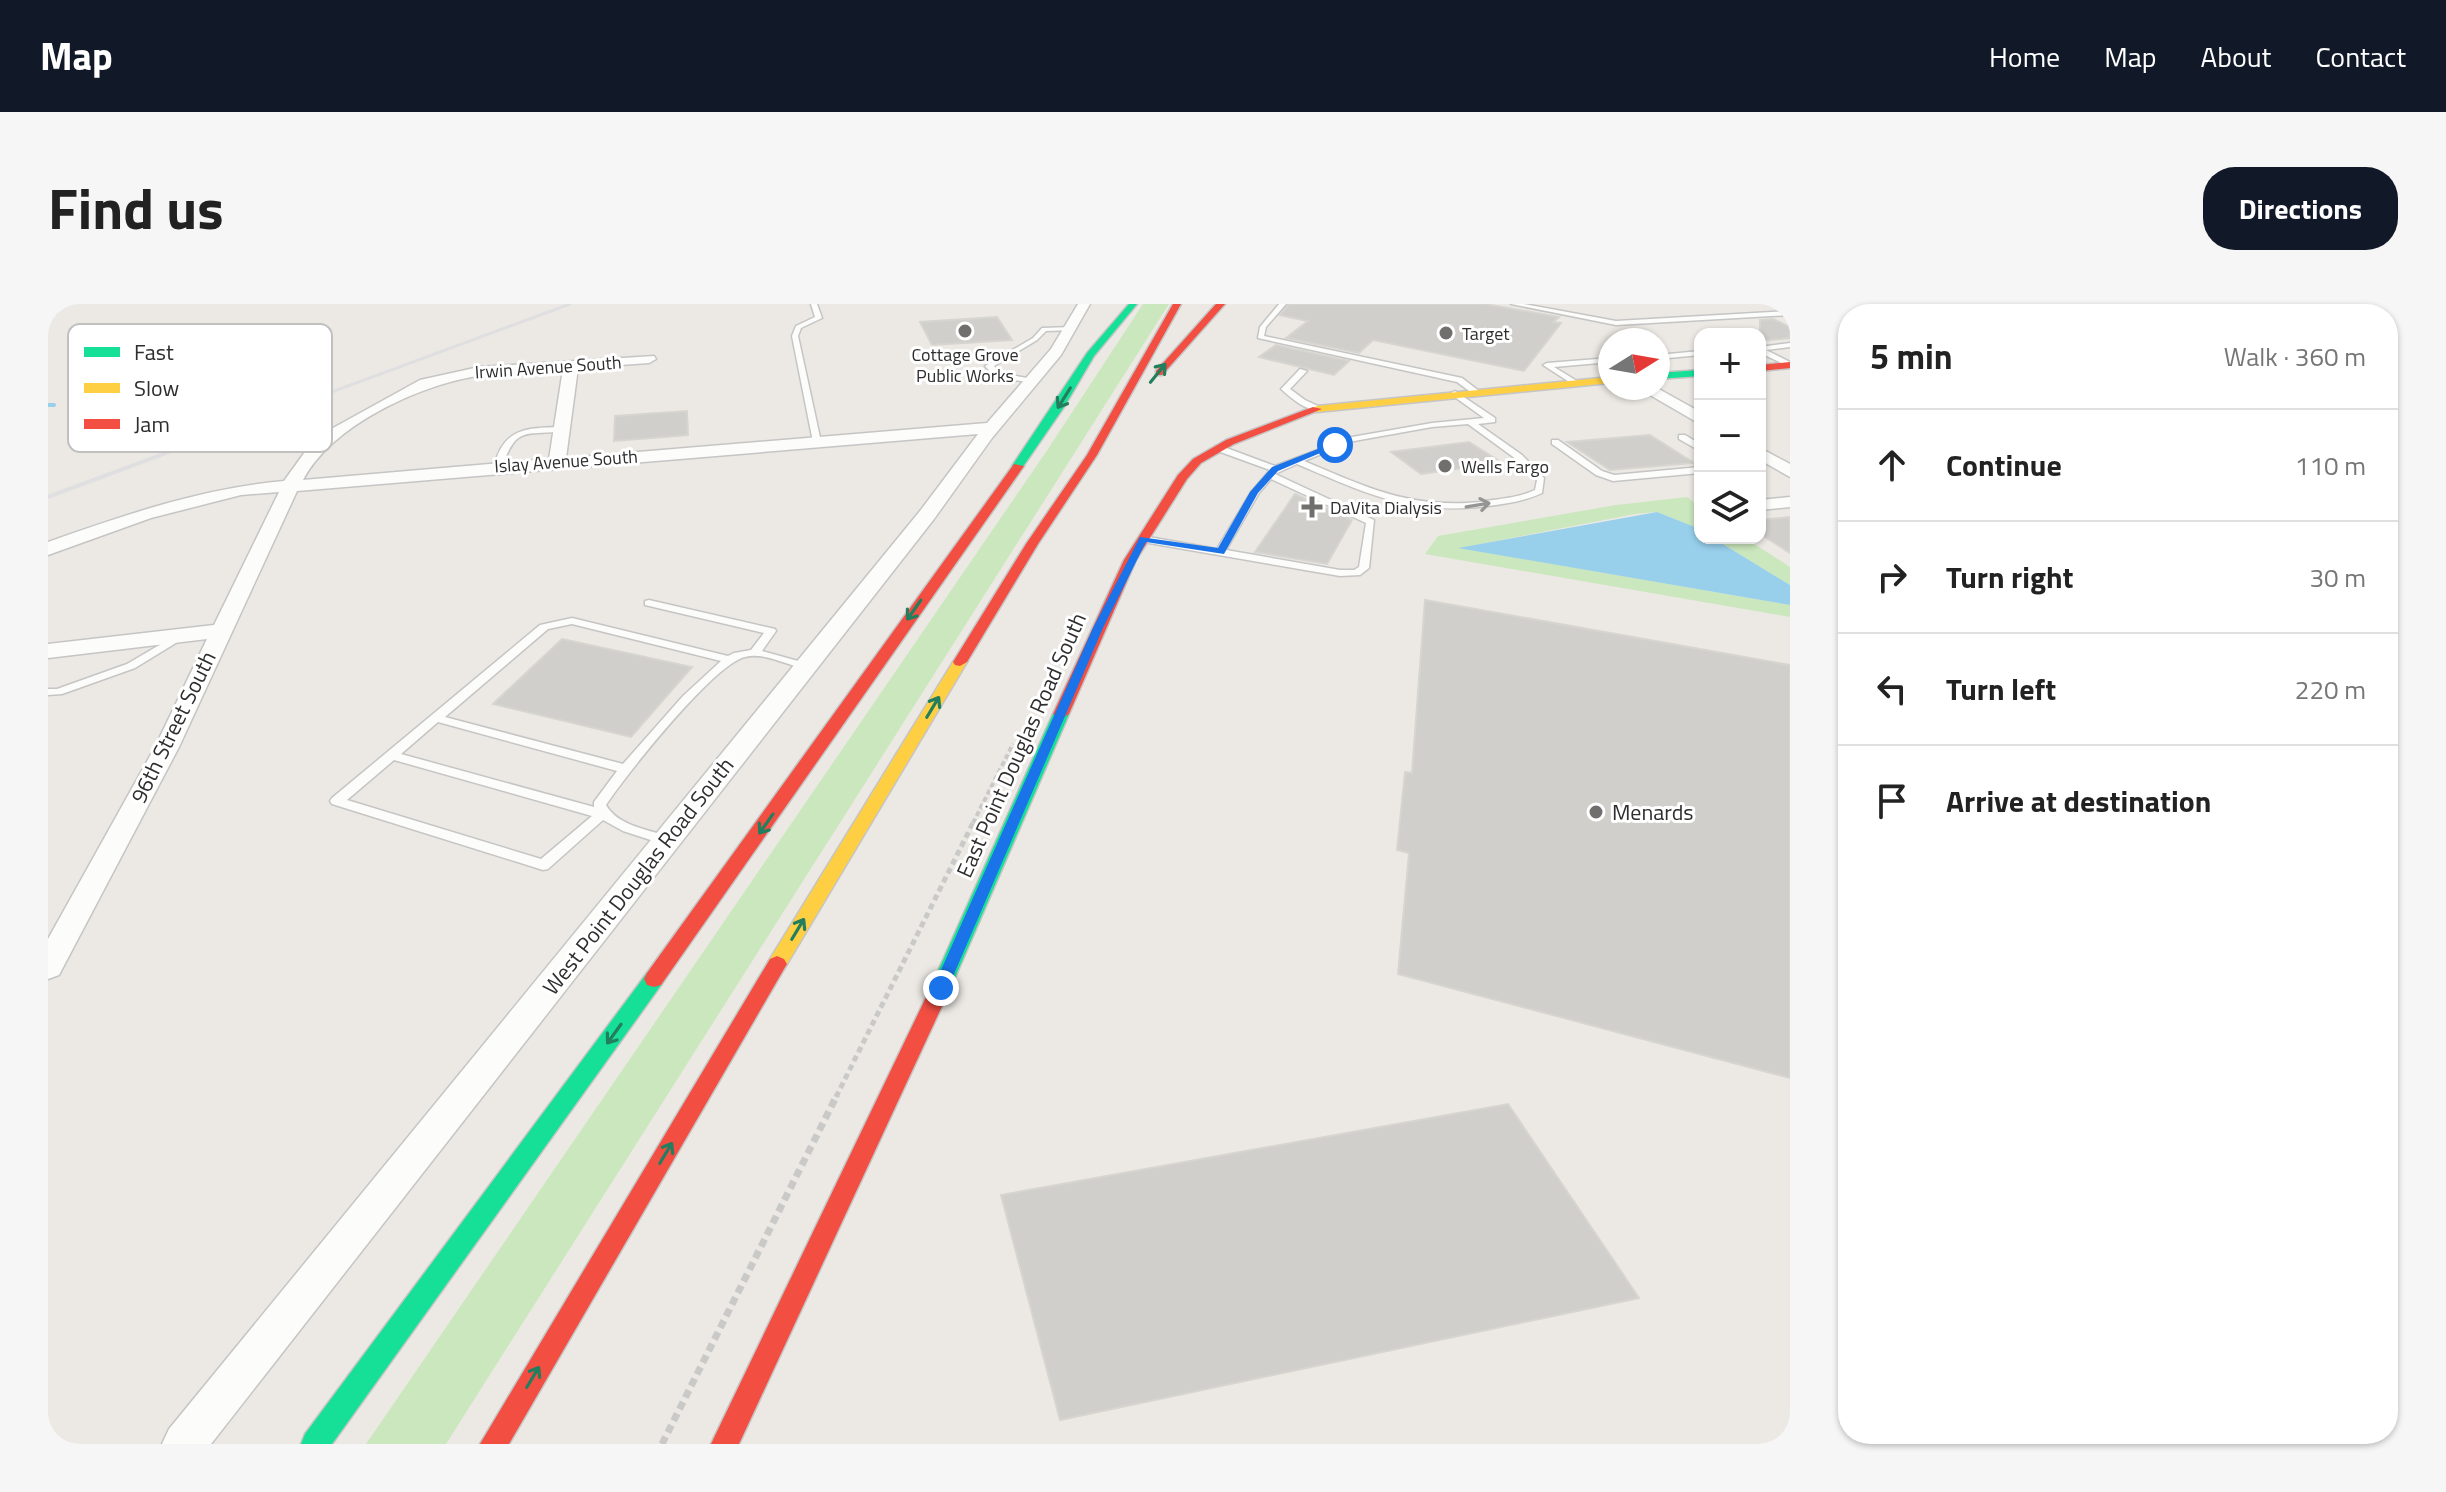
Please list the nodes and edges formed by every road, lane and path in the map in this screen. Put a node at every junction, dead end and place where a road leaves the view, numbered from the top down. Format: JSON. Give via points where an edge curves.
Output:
{"nodes":[{"id":1,"x":814,"y":304,"type":"edge"},
{"id":2,"x":1113,"y":304,"type":"edge"},
{"id":3,"x":1133,"y":304,"type":"edge"},
{"id":4,"x":1177,"y":304,"type":"edge"},
{"id":5,"x":1221,"y":304,"type":"edge"},
{"id":6,"x":1283,"y":304,"type":"edge"},
{"id":7,"x":1514,"y":304,"type":"edge"},
{"id":8,"x":1561,"y":304,"type":"edge"},
{"id":9,"x":1746,"y":304,"type":"edge"},
{"id":10,"x":1790,"y":310,"type":"edge"},
{"id":11,"x":1554,"y":311,"type":"junction"},
{"id":12,"x":1773,"y":313,"type":"junction"},
{"id":13,"x":1752,"y":314,"type":"junction"},
{"id":14,"x":1078,"y":316,"type":"edge"},
{"id":15,"x":1790,"y":322,"type":"edge"},
{"id":16,"x":1108,"y":334,"type":"junction"},
{"id":17,"x":1790,"y":345,"type":"edge"},
{"id":18,"x":1766,"y":348,"type":"edge"},
{"id":19,"x":1766,"y":352,"type":"edge"},
{"id":20,"x":1694,"y":354,"type":"edge"},
{"id":21,"x":1670,"y":356,"type":"edge"},
{"id":22,"x":649,"y":359,"type":"dead end"},
{"id":23,"x":1598,"y":361,"type":"edge"},
{"id":24,"x":571,"y":364,"type":"junction"},
{"id":25,"x":1790,"y":365,"type":"edge"},
{"id":26,"x":1766,"y":367,"type":"edge"},
{"id":27,"x":1303,"y":371,"type":"dead end"},
{"id":28,"x":1694,"y":373,"type":"edge"},
{"id":29,"x":1670,"y":375,"type":"edge"},
{"id":30,"x":1030,"y":381,"type":"junction"},
{"id":31,"x":1598,"y":381,"type":"edge"},
{"id":32,"x":1574,"y":383,"type":"junction"},
{"id":33,"x":1475,"y":391,"type":"junction"},
{"id":34,"x":1455,"y":393,"type":"junction"},
{"id":35,"x":1667,"y":400,"type":"edge"},
{"id":36,"x":1317,"y":409,"type":"junction"},
{"id":37,"x":1694,"y":416,"type":"edge"},
{"id":38,"x":1470,"y":422,"type":"junction"},
{"id":39,"x":991,"y":428,"type":"junction"},
{"id":40,"x":561,"y":429,"type":"junction"},
{"id":41,"x":332,"y":436,"type":"edge"},
{"id":42,"x":1682,"y":437,"type":"dead end"},
{"id":43,"x":817,"y":442,"type":"junction"},
{"id":44,"x":1555,"y":442,"type":"dead end"},
{"id":45,"x":1694,"y":444,"type":"edge"},
{"id":46,"x":1218,"y":448,"type":"junction"},
{"id":47,"x":313,"y":452,"type":"edge"},
{"id":48,"x":1092,"y":455,"type":"junction"},
{"id":49,"x":1766,"y":457,"type":"edge"},
{"id":50,"x":1298,"y":461,"type":"junction"},
{"id":51,"x":557,"y":462,"type":"junction"},
{"id":52,"x":498,"y":467,"type":"junction"},
{"id":53,"x":1694,"y":471,"type":"edge"},
{"id":54,"x":1272,"y":472,"type":"junction"},
{"id":55,"x":1790,"y":472,"type":"edge"},
{"id":56,"x":292,"y":483,"type":"junction"},
{"id":57,"x":1790,"y":502,"type":"edge"},
{"id":58,"x":1766,"y":504,"type":"edge"},
{"id":59,"x":1143,"y":539,"type":"junction"},
{"id":60,"x":48,"y":549,"type":"edge"},
{"id":61,"x":1220,"y":552,"type":"junction"},
{"id":62,"x":649,"y":603,"type":"dead end"},
{"id":63,"x":220,"y":631,"type":"junction"},
{"id":64,"x":180,"y":636,"type":"junction"},
{"id":65,"x":48,"y":651,"type":"edge"},
{"id":66,"x":754,"y":653,"type":"junction"},
{"id":67,"x":730,"y":660,"type":"junction"},
{"id":68,"x":805,"y":666,"type":"junction"},
{"id":69,"x":48,"y":692,"type":"edge"},
{"id":70,"x":436,"y":718,"type":"junction"},
{"id":71,"x":391,"y":755,"type":"junction"},
{"id":72,"x":626,"y":769,"type":"junction"},
{"id":73,"x":602,"y":814,"type":"junction"},
{"id":74,"x":666,"y":840,"type":"junction"},
{"id":75,"x":48,"y":967,"type":"edge"},
{"id":76,"x":184,"y":1444,"type":"edge"},
{"id":77,"x":315,"y":1444,"type":"edge"},
{"id":78,"x":494,"y":1444,"type":"edge"},
{"id":79,"x":725,"y":1444,"type":"edge"}],
"edges":[{"from":1,"to":43,"type":"lane","via":[[819,318],[798,327],[795,336]]},
{"from":2,"to":16,"type":"main road"},
{"from":3,"to":16,"type":"main road"},
{"from":4,"to":48,"type":"main road"},
{"from":48,"to":5,"type":"main road","one_way":true},
{"from":6,"to":33,"type":"lane","via":[[1260,337],[1459,380]]},
{"from":7,"to":11,"type":"lane"},
{"from":8,"to":11,"type":"lane"},
{"from":9,"to":13,"type":"lane","via":[[1744,310]]},
{"from":10,"to":12,"type":"lane"},
{"from":11,"to":13,"type":"lane","via":[[1616,323]]},
{"from":12,"to":13,"type":"lane"},
{"from":12,"to":15,"type":"lane"},
{"from":14,"to":30,"type":"street","name":"West Point Douglas Road South"},
{"from":14,"to":30,"type":"lane","via":[[1044,329],[989,366],[998,375]]},
{"from":16,"to":77,"type":"main road","one_way":true,"via":[[747,851]]},
{"from":17,"to":18,"type":"lane"},
{"from":19,"to":25,"type":"lane"},
{"from":20,"to":21,"type":"lane"},
{"from":22,"to":24,"type":"street","name":"Irwin Avenue South"},
{"from":23,"to":32,"type":"lane","via":[[1547,365]]},
{"from":24,"to":40,"type":"street"},
{"from":24,"to":41,"type":"street","name":"Irwin Avenue South","via":[[448,376],[425,383]]},
{"from":25,"to":26,"type":"main road"},
{"from":27,"to":36,"type":"lane","via":[[1285,389]]},
{"from":28,"to":29,"type":"main road"},
{"from":30,"to":39,"type":"street","name":"West Point Douglas Road South"},
{"from":31,"to":32,"type":"main road","name":"East Point Douglas Road South"},
{"from":32,"to":33,"type":"main road","name":"East Point Douglas Road South"},
{"from":33,"to":34,"type":"main road","name":"East Point Douglas Road South"},
{"from":34,"to":36,"type":"main road","name":"East Point Douglas Road South"},
{"from":34,"to":38,"type":"lane","via":[[1492,420]]},
{"from":35,"to":37,"type":"street"},
{"from":36,"to":46,"type":"main road","name":"East Point Douglas Road South"},
{"from":38,"to":50,"type":"lane","via":[[1352,439]]},
{"from":50,"to":38,"type":"lane","one_way":true,"via":[[1397,503],[1420,507],[1466,507],[1539,491],[1541,480],[1530,466]]},
{"from":39,"to":43,"type":"street","name":"Islay Avenue South"},
{"from":39,"to":68,"type":"street","name":"West Point Douglas Road South"},
{"from":40,"to":51,"type":"street"},
{"from":40,"to":52,"type":"lane","via":[[513,437],[501,449]]},
{"from":42,"to":45,"type":"lane"},
{"from":43,"to":51,"type":"street","name":"Islay Avenue South"},
{"from":44,"to":53,"type":"lane","via":[[1613,478]]},
{"from":46,"to":54,"type":"lane"},
{"from":46,"to":59,"type":"main road","name":"East Point Douglas Road South","via":[[1182,477]]},
{"from":47,"to":56,"type":"street","name":"Irwin Avenue South"},
{"from":78,"to":48,"type":"main road","one_way":true,"via":[[837,864]]},
{"from":49,"to":55,"type":"street"},
{"from":50,"to":54,"type":"lane"},
{"from":51,"to":52,"type":"street","name":"Islay Avenue South"},
{"from":52,"to":56,"type":"street","name":"Islay Avenue South"},
{"from":54,"to":61,"type":"lane"},
{"from":54,"to":61,"type":"lane","via":[[1371,522],[1364,568],[1340,573]]},
{"from":56,"to":60,"type":"street","name":"Islay Avenue South","via":[[144,514]]},
{"from":56,"to":63,"type":"street","name":"96th Street South"},
{"from":57,"to":58,"type":"street"},
{"from":59,"to":61,"type":"lane"},
{"from":59,"to":79,"type":"main road","name":"East Point Douglas Road South","via":[[1098,628],[941,988]]},
{"from":62,"to":66,"type":"lane","via":[[771,631]]},
{"from":63,"to":64,"type":"street"},
{"from":63,"to":75,"type":"street","name":"96th Street South","via":[[167,747]]},
{"from":64,"to":65,"type":"street"},
{"from":64,"to":69,"type":"lane","via":[[131,666]]},
{"from":66,"to":67,"type":"lane"},
{"from":66,"to":68,"type":"lane"},
{"from":67,"to":70,"type":"lane","via":[[559,622],[544,627]]},
{"from":67,"to":72,"type":"lane"},
{"from":68,"to":74,"type":"street","name":"West Point Douglas Road South"},
{"from":70,"to":71,"type":"lane"},
{"from":70,"to":72,"type":"lane"},
{"from":71,"to":73,"type":"lane"},
{"from":71,"to":73,"type":"lane","via":[[337,801],[543,865]]},
{"from":72,"to":73,"type":"lane","via":[[599,805]]},
{"from":73,"to":74,"type":"lane"},
{"from":74,"to":76,"type":"street","name":"West Point Douglas Road South"}]}
